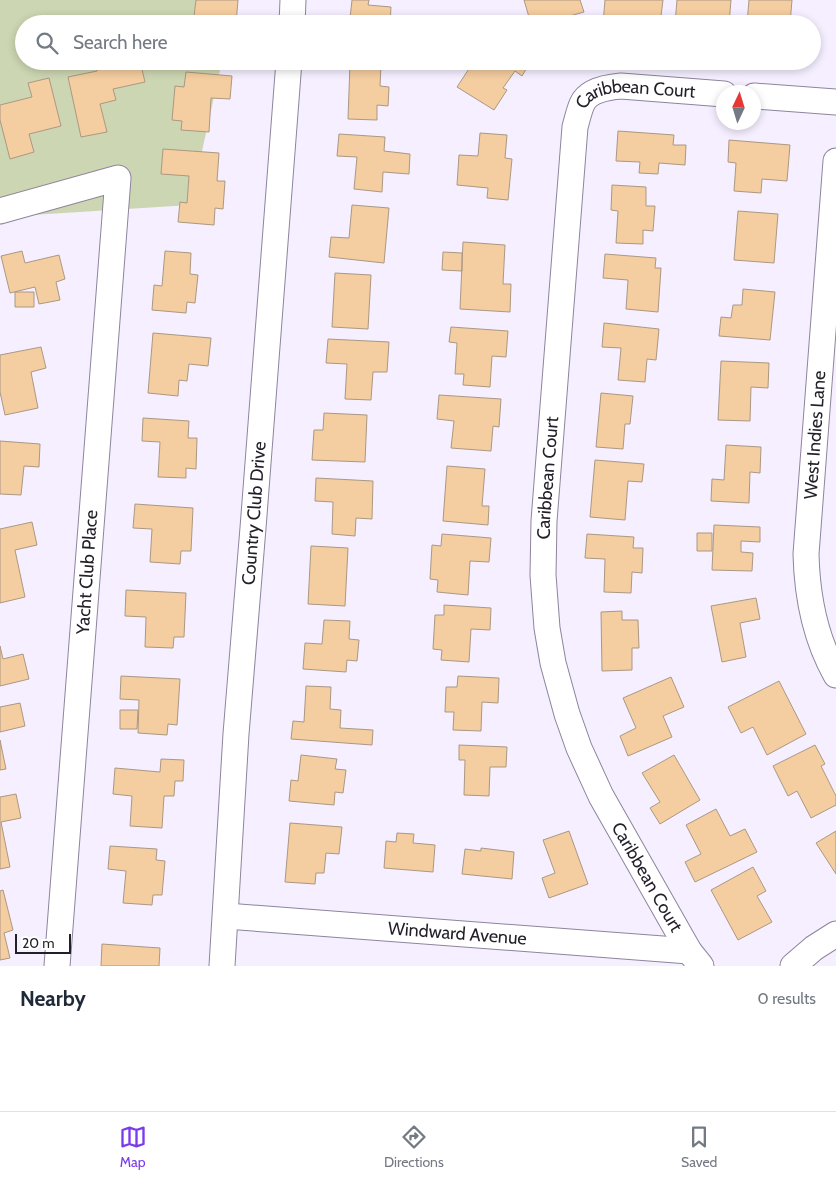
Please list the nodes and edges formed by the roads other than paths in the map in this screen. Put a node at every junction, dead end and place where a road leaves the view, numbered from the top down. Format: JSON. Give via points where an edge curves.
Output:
{"nodes":[{"id":1,"x":293,"y":0,"type":"edge"},
{"id":2,"x":292,"y":15,"type":"edge"},
{"id":3,"x":288,"y":70,"type":"edge"},
{"id":4,"x":716,"y":93,"type":"edge"},
{"id":5,"x":761,"y":97,"type":"edge"},
{"id":6,"x":836,"y":102,"type":"edge"},
{"id":7,"x":836,"y":160,"type":"edge"},
{"id":8,"x":0,"y":210,"type":"edge"},
{"id":9,"x":836,"y":675,"type":"edge"},
{"id":10,"x":226,"y":916,"type":"junction"},
{"id":11,"x":836,"y":934,"type":"edge"},
{"id":12,"x":695,"y":958,"type":"edge"},
{"id":13,"x":57,"y":966,"type":"edge"},
{"id":14,"x":222,"y":966,"type":"edge"},
{"id":15,"x":793,"y":966,"type":"edge"}],
"edges":[{"from":1,"to":2,"type":"street"},
{"from":3,"to":10,"type":"street","name":"Country Club Drive","via":[[236,734]]},
{"from":4,"to":12,"type":"street","name":"Caribbean Court","via":[[621,86],[607,87],[582,101],[575,127],[544,522],[547,628],[567,714],[601,796]]},
{"from":5,"to":6,"type":"street"},
{"from":7,"to":9,"type":"street","name":"West Indies Lane","via":[[806,570],[818,634]]},
{"from":8,"to":13,"type":"street","name":"Yacht Club Place","via":[[118,178]]},
{"from":10,"to":12,"type":"street","name":"Windward Avenue"},
{"from":10,"to":14,"type":"street","name":"Country Club Drive"},
{"from":11,"to":15,"type":"street"}]}
